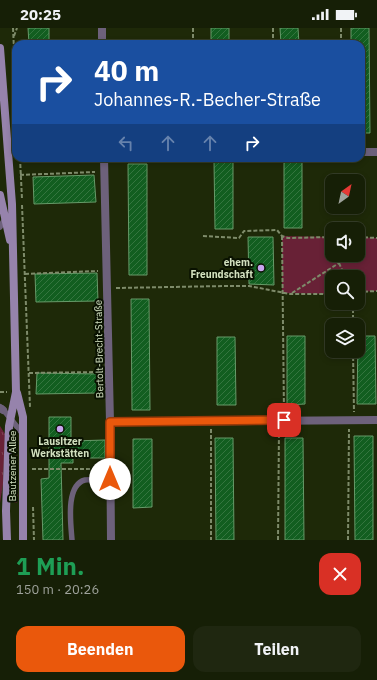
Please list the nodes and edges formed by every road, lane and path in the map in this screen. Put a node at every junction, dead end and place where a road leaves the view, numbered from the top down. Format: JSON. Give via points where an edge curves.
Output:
{"nodes":[{"id":1,"x":14,"y":28,"type":"edge"},
{"id":2,"x":17,"y":28,"type":"edge"},
{"id":3,"x":102,"y":28,"type":"edge"},
{"id":4,"x":193,"y":28,"type":"edge"},
{"id":5,"x":273,"y":28,"type":"edge"},
{"id":6,"x":341,"y":28,"type":"edge"},
{"id":7,"x":13,"y":37,"type":"junction"},
{"id":8,"x":13,"y":40,"type":"edge"},
{"id":9,"x":102,"y":40,"type":"edge"},
{"id":10,"x":193,"y":40,"type":"edge"},
{"id":11,"x":273,"y":40,"type":"edge"},
{"id":12,"x":341,"y":40,"type":"edge"},
{"id":13,"x":0,"y":48,"type":"edge"},
{"id":14,"x":365,"y":152,"type":"edge"},
{"id":15,"x":377,"y":152,"type":"edge"},
{"id":16,"x":20,"y":162,"type":"edge"},
{"id":17,"x":104,"y":162,"type":"edge"},
{"id":18,"x":105,"y":171,"type":"junction"},
{"id":19,"x":20,"y":175,"type":"junction"},
{"id":20,"x":0,"y":195,"type":"edge"},
{"id":21,"x":12,"y":204,"type":"junction"},
{"id":22,"x":5,"y":219,"type":"junction"},
{"id":23,"x":0,"y":227,"type":"edge"},
{"id":24,"x":203,"y":236,"type":"dead end"},
{"id":25,"x":282,"y":236,"type":"junction"},
{"id":26,"x":325,"y":237,"type":"edge"},
{"id":27,"x":365,"y":237,"type":"edge"},
{"id":28,"x":377,"y":238,"type":"edge"},
{"id":29,"x":13,"y":252,"type":"junction"},
{"id":30,"x":339,"y":263,"type":"joint"},
{"id":31,"x":342,"y":270,"type":"edge"},
{"id":32,"x":107,"y":271,"type":"junction"},
{"id":33,"x":25,"y":274,"type":"junction"},
{"id":34,"x":107,"y":288,"type":"junction"},
{"id":35,"x":377,"y":291,"type":"edge"},
{"id":36,"x":365,"y":292,"type":"edge"},
{"id":37,"x":282,"y":293,"type":"junction"},
{"id":38,"x":290,"y":294,"type":"junction"},
{"id":39,"x":325,"y":294,"type":"edge"},
{"id":40,"x":353,"y":358,"type":"edge"},
{"id":41,"x":109,"y":372,"type":"junction"},
{"id":42,"x":29,"y":373,"type":"junction"},
{"id":43,"x":16,"y":392,"type":"junction"},
{"id":44,"x":1,"y":409,"type":"edge"},
{"id":45,"x":31,"y":415,"type":"dead end"},
{"id":46,"x":10,"y":417,"type":"junction"},
{"id":47,"x":211,"y":420,"type":"junction"},
{"id":48,"x":282,"y":420,"type":"junction"},
{"id":49,"x":352,"y":420,"type":"junction"},
{"id":50,"x":377,"y":420,"type":"edge"},
{"id":51,"x":110,"y":422,"type":"junction"},
{"id":52,"x":22,"y":433,"type":"junction"},
{"id":53,"x":32,"y":461,"type":"dead end"},
{"id":54,"x":32,"y":469,"type":"junction"},
{"id":55,"x":110,"y":469,"type":"junction"},
{"id":56,"x":32,"y":477,"type":"dead end"},
{"id":57,"x":110,"y":479,"type":"junction"},
{"id":58,"x":33,"y":500,"type":"dead end"},
{"id":59,"x":3,"y":511,"type":"edge"},
{"id":60,"x":7,"y":540,"type":"edge"},
{"id":61,"x":23,"y":540,"type":"edge"},
{"id":62,"x":34,"y":540,"type":"edge"},
{"id":63,"x":72,"y":540,"type":"edge"},
{"id":64,"x":111,"y":540,"type":"edge"},
{"id":65,"x":211,"y":540,"type":"edge"},
{"id":66,"x":278,"y":540,"type":"edge"},
{"id":67,"x":348,"y":540,"type":"edge"}],
"edges":[{"from":1,"to":7,"type":"path"},
{"from":2,"to":7,"type":"path"},
{"from":3,"to":9,"type":"street"},
{"from":4,"to":10,"type":"path"},
{"from":5,"to":11,"type":"path"},
{"from":6,"to":12,"type":"path"},
{"from":7,"to":8,"type":"path"},
{"from":13,"to":21,"type":"street","name":"Bautzener Allee"},
{"from":14,"to":15,"type":"street"},
{"from":16,"to":19,"type":"path"},
{"from":17,"to":18,"type":"street","name":"Bertolt-Brecht-Straße"},
{"from":18,"to":19,"type":"path"},
{"from":18,"to":32,"type":"street","name":"Bertolt-Brecht-Straße"},
{"from":19,"to":33,"type":"path"},
{"from":20,"to":22,"type":"street","name":"Bautzener Allee"},
{"from":21,"to":22,"type":"lane"},
{"from":21,"to":29,"type":"street","name":"Bautzener Allee"},
{"from":22,"to":23,"type":"lane"},
{"from":22,"to":29,"type":"street","name":"Bautzener Allee"},
{"from":24,"to":25,"type":"path","via":[[239,238],[244,231],[277,230]]},
{"from":25,"to":26,"type":"path"},
{"from":25,"to":37,"type":"path"},
{"from":27,"to":28,"type":"path"},
{"from":29,"to":43,"type":"street","name":"Bautzener Allee"},
{"from":30,"to":31,"type":"path"},
{"from":30,"to":38,"type":"path"},
{"from":32,"to":33,"type":"path"},
{"from":32,"to":34,"type":"street","name":"Bertolt-Brecht-Straße"},
{"from":33,"to":42,"type":"path"},
{"from":34,"to":37,"type":"path","via":[[249,286]]},
{"from":34,"to":41,"type":"street","name":"Bertolt-Brecht-Straße"},
{"from":35,"to":36,"type":"path"},
{"from":37,"to":38,"type":"path"},
{"from":37,"to":48,"type":"path"},
{"from":38,"to":39,"type":"path"},
{"from":40,"to":49,"type":"path"},
{"from":41,"to":42,"type":"path"},
{"from":41,"to":51,"type":"street","name":"Bertolt-Brecht-Straße"},
{"from":42,"to":45,"type":"path"},
{"from":43,"to":46,"type":"street","name":"Bautzener Allee"},
{"from":43,"to":52,"type":"street","name":"Bautzener Allee","via":[[23,417]]},
{"from":44,"to":46,"type":"lane"},
{"from":46,"to":52,"type":"lane"},
{"from":46,"to":59,"type":"street","name":"Bautzener Allee"},
{"from":47,"to":48,"type":"street"},
{"from":47,"to":51,"type":"street"},
{"from":47,"to":65,"type":"path"},
{"from":48,"to":49,"type":"street"},
{"from":48,"to":66,"type":"path"},
{"from":49,"to":50,"type":"street"},
{"from":49,"to":67,"type":"path"},
{"from":51,"to":55,"type":"street","name":"Bertolt-Brecht-Straße"},
{"from":52,"to":61,"type":"street","name":"Bautzener Allee"},
{"from":53,"to":54,"type":"path"},
{"from":54,"to":55,"type":"path"},
{"from":54,"to":56,"type":"path"},
{"from":55,"to":57,"type":"street","name":"Bertolt-Brecht-Straße"},
{"from":57,"to":63,"type":"lane","via":[[85,480],[76,487],[71,502]]},
{"from":57,"to":64,"type":"street","name":"Bertolt-Brecht-Straße"},
{"from":58,"to":62,"type":"path"},
{"from":59,"to":60,"type":"street","name":"Bautzener Allee"}]}
